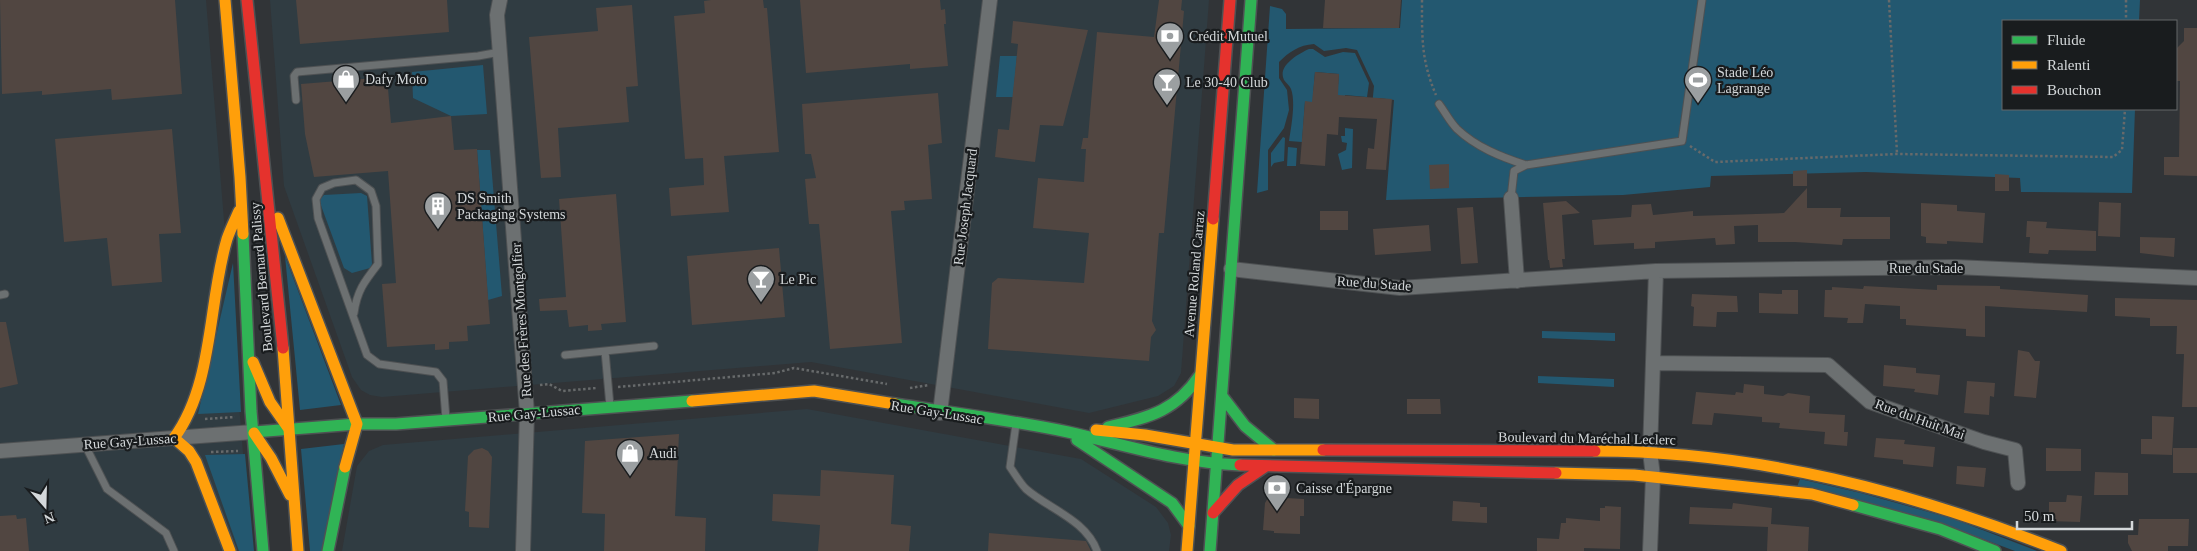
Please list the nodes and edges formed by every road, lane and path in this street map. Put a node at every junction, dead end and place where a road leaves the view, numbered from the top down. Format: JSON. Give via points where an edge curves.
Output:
{"nodes":[{"id":1,"x":225,"y":0,"type":"edge"},
{"id":2,"x":247,"y":0,"type":"edge"},
{"id":3,"x":500,"y":0,"type":"edge"},
{"id":4,"x":990,"y":0,"type":"edge"},
{"id":5,"x":1230,"y":0,"type":"edge"},
{"id":6,"x":1251,"y":0,"type":"edge"},
{"id":7,"x":1422,"y":0,"type":"edge"},
{"id":8,"x":1702,"y":0,"type":"edge"},
{"id":9,"x":1889,"y":0,"type":"edge"},
{"id":10,"x":2126,"y":0,"type":"edge"},
{"id":11,"x":2126,"y":20,"type":"edge"},
{"id":12,"x":500,"y":52,"type":"junction"},
{"id":13,"x":296,"y":100,"type":"dead end"},
{"id":14,"x":1439,"y":104,"type":"joint"},
{"id":15,"x":2125,"y":110,"type":"edge"},
{"id":16,"x":1682,"y":141,"type":"junction"},
{"id":17,"x":1897,"y":154,"type":"junction"},
{"id":18,"x":1526,"y":165,"type":"junction"},
{"id":19,"x":268,"y":191,"type":"junction"},
{"id":20,"x":1510,"y":198,"type":"joint"},
{"id":21,"x":241,"y":208,"type":"junction"},
{"id":22,"x":1231,"y":269,"type":"junction"},
{"id":23,"x":1656,"y":271,"type":"junction"},
{"id":24,"x":2197,"y":278,"type":"edge"},
{"id":25,"x":1517,"y":281,"type":"junction"},
{"id":26,"x":354,"y":313,"type":"junction"},
{"id":27,"x":654,"y":346,"type":"dead end"},
{"id":28,"x":247,"y":349,"type":"junction"},
{"id":29,"x":605,"y":351,"type":"junction"},
{"id":30,"x":565,"y":355,"type":"dead end"},
{"id":31,"x":1653,"y":363,"type":"junction"},
{"id":32,"x":1200,"y":375,"type":"junction"},
{"id":33,"x":1222,"y":396,"type":"junction"},
{"id":34,"x":610,"y":406,"type":"junction"},
{"id":35,"x":527,"y":413,"type":"junction"},
{"id":36,"x":940,"y":413,"type":"junction"},
{"id":37,"x":239,"y":417,"type":"dead end"},
{"id":38,"x":186,"y":420,"type":"junction"},
{"id":39,"x":446,"y":420,"type":"junction"},
{"id":40,"x":357,"y":424,"type":"junction"},
{"id":41,"x":1016,"y":424,"type":"junction"},
{"id":42,"x":289,"y":429,"type":"junction"},
{"id":43,"x":1100,"y":429,"type":"junction"},
{"id":44,"x":253,"y":432,"type":"junction"},
{"id":45,"x":1066,"y":432,"type":"junction"},
{"id":46,"x":174,"y":438,"type":"junction"},
{"id":47,"x":85,"y":445,"type":"junction"},
{"id":48,"x":1194,"y":445,"type":"junction"},
{"id":49,"x":1218,"y":448,"type":"junction"},
{"id":50,"x":0,"y":450,"type":"edge"},
{"id":51,"x":1274,"y":450,"type":"junction"},
{"id":52,"x":242,"y":451,"type":"dead end"},
{"id":53,"x":1650,"y":452,"type":"junction"},
{"id":54,"x":190,"y":453,"type":"junction"},
{"id":55,"x":1193,"y":461,"type":"junction"},
{"id":56,"x":1217,"y":464,"type":"junction"},
{"id":57,"x":1266,"y":466,"type":"junction"},
{"id":58,"x":1653,"y":476,"type":"junction"},
{"id":59,"x":2018,"y":483,"type":"dead end"},
{"id":60,"x":295,"y":505,"type":"junction"},
{"id":61,"x":1213,"y":513,"type":"junction"},
{"id":62,"x":1188,"y":526,"type":"junction"},
{"id":63,"x":174,"y":551,"type":"edge"},
{"id":64,"x":230,"y":551,"type":"edge"},
{"id":65,"x":263,"y":551,"type":"edge"},
{"id":66,"x":298,"y":551,"type":"edge"},
{"id":67,"x":328,"y":551,"type":"edge"},
{"id":68,"x":523,"y":551,"type":"edge"},
{"id":69,"x":1097,"y":551,"type":"edge"},
{"id":70,"x":1187,"y":551,"type":"edge"},
{"id":71,"x":1210,"y":551,"type":"edge"},
{"id":72,"x":1650,"y":551,"type":"edge"},
{"id":73,"x":1995,"y":551,"type":"edge"},
{"id":74,"x":2061,"y":551,"type":"edge"}],
"edges":[{"from":1,"to":21,"type":"main road","name":"Boulevard Bernard Palissy"},
{"from":2,"to":19,"type":"main road","name":"Boulevard Bernard Palissy"},
{"from":3,"to":12,"type":"street","name":"Rue des Frères Montgolfier","via":[[497,15]]},
{"from":4,"to":36,"type":"street","name":"Rue Joseph Jacquard"},
{"from":5,"to":32,"type":"main road","name":"Avenue Roland Carraz"},
{"from":6,"to":22,"type":"main road"},
{"from":7,"to":14,"type":"path","via":[[1426,73]]},
{"from":8,"to":16,"type":"lane"},
{"from":9,"to":17,"type":"path"},
{"from":10,"to":11,"type":"path"},
{"from":12,"to":13,"type":"lane","via":[[297,72],[294,76]]},
{"from":12,"to":35,"type":"street","name":"Rue des Frères Montgolfier"},
{"from":14,"to":18,"type":"lane","via":[[1457,129],[1479,146]]},
{"from":15,"to":17,"type":"path","via":[[2122,150],[2114,157]]},
{"from":16,"to":17,"type":"path","via":[[1715,162]]},
{"from":16,"to":18,"type":"lane"},
{"from":18,"to":20,"type":"lane","via":[[1514,171]]},
{"from":19,"to":40,"type":"main road"},
{"from":19,"to":42,"type":"main road","name":"Boulevard Bernard Palissy"},
{"from":20,"to":25,"type":"street"},
{"from":21,"to":28,"type":"main road","name":"Boulevard Bernard Palissy"},
{"from":21,"to":38,"type":"main road","via":[[227,239],[197,394]]},
{"from":22,"to":25,"type":"street","name":"Rue du Stade","via":[[1400,288]]},
{"from":22,"to":33,"type":"main road"},
{"from":23,"to":24,"type":"street","name":"Rue du Stade","via":[[1955,268]]},
{"from":23,"to":25,"type":"street","name":"Rue du Stade"},
{"from":23,"to":31,"type":"street"},
{"from":26,"to":26,"type":"lane","via":[[318,218],[316,199],[322,188],[356,180],[371,191],[376,206],[378,264],[356,296]]},
{"from":26,"to":39,"type":"lane","via":[[367,355],[379,364],[436,372],[443,381]]},
{"from":27,"to":29,"type":"lane"},
{"from":28,"to":42,"type":"main road","via":[[270,402]]},
{"from":28,"to":44,"type":"main road","name":"Boulevard Bernard Palissy"},
{"from":29,"to":30,"type":"lane"},
{"from":29,"to":34,"type":"lane"},
{"from":31,"to":53,"type":"street"},
{"from":31,"to":59,"type":"street","name":"Rue du Huit Mai","via":[[1828,365],[1870,402],[2015,450]]},
{"from":32,"to":43,"type":"main road","via":[[1192,389],[1174,406]]},
{"from":32,"to":48,"type":"main road","name":"Avenue Roland Carraz"},
{"from":33,"to":49,"type":"main road"},
{"from":33,"to":51,"type":"main road","via":[[1240,423]]},
{"from":34,"to":35,"type":"main road","name":"Rue Gay-Lussac"},
{"from":34,"to":36,"type":"main road","name":"Rue Gay-Lussac","via":[[808,391]]},
{"from":35,"to":39,"type":"main road","name":"Rue Gay-Lussac"},
{"from":35,"to":68,"type":"street","name":"Rue des Frères Montgolfier"},
{"from":36,"to":41,"type":"main road","name":"Rue Gay-Lussac"},
{"from":37,"to":38,"type":"path"},
{"from":38,"to":46,"type":"main road"},
{"from":39,"to":40,"type":"main road","name":"Rue Gay-Lussac"},
{"from":40,"to":42,"type":"main road","name":"Rue Gay-Lussac"},
{"from":40,"to":67,"type":"main road","via":[[345,465]]},
{"from":41,"to":45,"type":"main road","name":"Rue Gay-Lussac"},
{"from":41,"to":69,"type":"lane","via":[[1010,467],[1025,489],[1071,519]]},
{"from":42,"to":44,"type":"main road","name":"Rue Gay-Lussac"},
{"from":42,"to":60,"type":"main road","name":"Boulevard Bernard Palissy"},
{"from":43,"to":45,"type":"main road","name":"Rue Gay-Lussac"},
{"from":43,"to":48,"type":"main road","name":"Rue Gay-Lussac"},
{"from":44,"to":46,"type":"street","name":"Rue Gay-Lussac"},
{"from":44,"to":60,"type":"main road","via":[[272,458]]},
{"from":44,"to":65,"type":"main road","name":"Boulevard Bernard Palissy"},
{"from":45,"to":55,"type":"main road","name":"Rue Gay-Lussac"},
{"from":45,"to":62,"type":"main road","via":[[1172,504]]},
{"from":46,"to":47,"type":"street","name":"Rue Gay-Lussac"},
{"from":46,"to":54,"type":"main road"},
{"from":47,"to":50,"type":"street","name":"Rue Gay-Lussac"},
{"from":47,"to":63,"type":"lane","via":[[107,490],[166,532]]},
{"from":48,"to":49,"type":"main road","name":"Rue Gay-Lussac"},
{"from":48,"to":55,"type":"main road","name":"Avenue Roland Carraz"},
{"from":49,"to":51,"type":"main road","name":"Boulevard du Maréchal Leclerc"},
{"from":49,"to":56,"type":"main road"},
{"from":51,"to":53,"type":"main road","name":"Boulevard du Maréchal Leclerc"},
{"from":52,"to":54,"type":"path"},
{"from":53,"to":58,"type":"street"},
{"from":53,"to":74,"type":"main road","name":"Boulevard du Maréchal Leclerc","via":[[1807,471],[1941,505]]},
{"from":54,"to":64,"type":"main road","via":[[204,480]]},
{"from":55,"to":56,"type":"main road","name":"Rue Gay-Lussac"},
{"from":55,"to":62,"type":"main road","name":"Avenue Roland Carraz"},
{"from":56,"to":57,"type":"main road"},
{"from":56,"to":61,"type":"main road"},
{"from":57,"to":58,"type":"main road"},
{"from":57,"to":61,"type":"main road","via":[[1238,486]]},
{"from":58,"to":72,"type":"street"},
{"from":58,"to":73,"type":"main road","via":[[1812,494],[1940,529]]},
{"from":60,"to":66,"type":"main road","name":"Boulevard Bernard Palissy"},
{"from":61,"to":71,"type":"main road"},
{"from":62,"to":70,"type":"main road","name":"Avenue Roland Carraz"}]}
